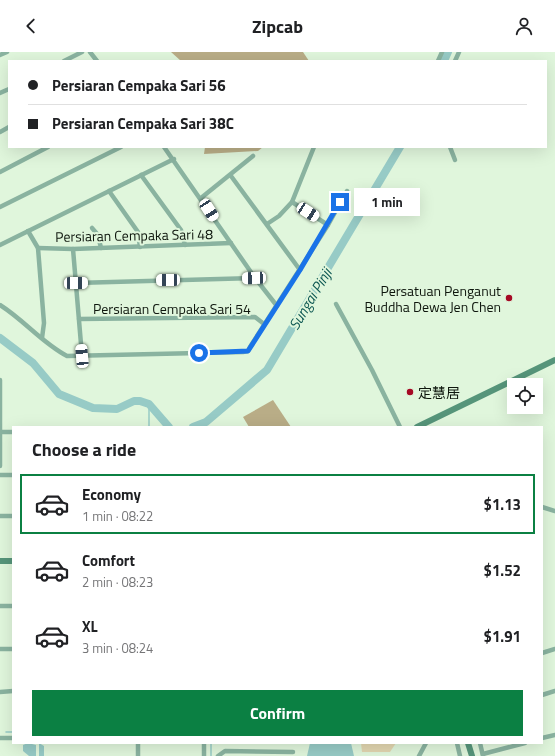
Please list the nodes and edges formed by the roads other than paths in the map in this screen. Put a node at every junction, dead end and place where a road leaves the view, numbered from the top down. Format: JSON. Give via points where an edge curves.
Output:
{"nodes":[{"id":1,"x":7,"y":52,"type":"edge"},
{"id":2,"x":82,"y":52,"type":"edge"},
{"id":3,"x":90,"y":52,"type":"edge"},
{"id":4,"x":0,"y":55,"type":"edge"},
{"id":5,"x":66,"y":60,"type":"edge"},
{"id":6,"x":96,"y":60,"type":"edge"},
{"id":7,"x":46,"y":148,"type":"edge"},
{"id":8,"x":119,"y":148,"type":"edge"},
{"id":9,"x":165,"y":148,"type":"edge"},
{"id":10,"x":314,"y":148,"type":"edge"},
{"id":11,"x":450,"y":148,"type":"edge"},
{"id":12,"x":253,"y":156,"type":"dead end"},
{"id":13,"x":174,"y":159,"type":"junction"},
{"id":14,"x":455,"y":160,"type":"dead end"},
{"id":15,"x":0,"y":172,"type":"edge"},
{"id":16,"x":141,"y":175,"type":"junction"},
{"id":17,"x":230,"y":176,"type":"junction"},
{"id":18,"x":109,"y":191,"type":"junction"},
{"id":19,"x":347,"y":191,"type":"dead end"},
{"id":20,"x":201,"y":198,"type":"junction"},
{"id":21,"x":292,"y":202,"type":"junction"},
{"id":22,"x":0,"y":207,"type":"edge"},
{"id":23,"x":267,"y":224,"type":"junction"},
{"id":24,"x":328,"y":225,"type":"junction"},
{"id":25,"x":92,"y":228,"type":"dead end"},
{"id":26,"x":28,"y":231,"type":"junction"},
{"id":27,"x":231,"y":243,"type":"junction"},
{"id":28,"x":0,"y":245,"type":"edge"},
{"id":29,"x":185,"y":245,"type":"junction"},
{"id":30,"x":140,"y":247,"type":"junction"},
{"id":31,"x":38,"y":248,"type":"junction"},
{"id":32,"x":102,"y":248,"type":"junction"},
{"id":33,"x":73,"y":249,"type":"junction"},
{"id":34,"x":300,"y":270,"type":"junction"},
{"id":35,"x":254,"y":278,"type":"junction"},
{"id":36,"x":76,"y":283,"type":"junction"},
{"id":37,"x":336,"y":304,"type":"dead end"},
{"id":38,"x":0,"y":305,"type":"edge"},
{"id":39,"x":277,"y":306,"type":"junction"},
{"id":40,"x":79,"y":319,"type":"junction"},
{"id":41,"x":264,"y":324,"type":"junction"},
{"id":42,"x":42,"y":338,"type":"junction"},
{"id":43,"x":82,"y":356,"type":"junction"},
{"id":44,"x":555,"y":360,"type":"edge"},
{"id":45,"x":0,"y":380,"type":"edge"},
{"id":46,"x":400,"y":426,"type":"edge"},
{"id":47,"x":419,"y":426,"type":"edge"},
{"id":48,"x":0,"y":432,"type":"edge"},
{"id":49,"x":12,"y":432,"type":"edge"},
{"id":50,"x":0,"y":466,"type":"edge"},
{"id":51,"x":0,"y":475,"type":"edge"},
{"id":52,"x":12,"y":475,"type":"edge"},
{"id":53,"x":543,"y":507,"type":"edge"},
{"id":54,"x":555,"y":511,"type":"edge"},
{"id":55,"x":0,"y":516,"type":"edge"},
{"id":56,"x":12,"y":516,"type":"edge"},
{"id":57,"x":0,"y":561,"type":"edge"},
{"id":58,"x":12,"y":561,"type":"edge"},
{"id":59,"x":0,"y":606,"type":"edge"},
{"id":60,"x":12,"y":606,"type":"edge"},
{"id":61,"x":0,"y":649,"type":"edge"},
{"id":62,"x":12,"y":649,"type":"edge"},
{"id":63,"x":555,"y":649,"type":"edge"},
{"id":64,"x":543,"y":653,"type":"edge"},
{"id":65,"x":12,"y":691,"type":"edge"},
{"id":66,"x":555,"y":691,"type":"edge"},
{"id":67,"x":0,"y":692,"type":"edge"},
{"id":68,"x":543,"y":695,"type":"edge"},
{"id":69,"x":555,"y":735,"type":"edge"},
{"id":70,"x":0,"y":738,"type":"edge"},
{"id":71,"x":12,"y":738,"type":"edge"},
{"id":72,"x":543,"y":738,"type":"edge"},
{"id":73,"x":138,"y":744,"type":"edge"},
{"id":74,"x":204,"y":744,"type":"edge"},
{"id":75,"x":425,"y":744,"type":"edge"},
{"id":76,"x":457,"y":744,"type":"edge"},
{"id":77,"x":468,"y":744,"type":"edge"},
{"id":78,"x":480,"y":744,"type":"edge"},
{"id":79,"x":522,"y":744,"type":"edge"},
{"id":80,"x":293,"y":752,"type":"dead end"},
{"id":81,"x":483,"y":755,"type":"edge"},
{"id":82,"x":138,"y":756,"type":"edge"},
{"id":83,"x":204,"y":756,"type":"edge"},
{"id":84,"x":218,"y":756,"type":"edge"},
{"id":85,"x":419,"y":756,"type":"edge"},
{"id":86,"x":460,"y":756,"type":"edge"},
{"id":87,"x":472,"y":756,"type":"edge"}],
"edges":[{"from":1,"to":4,"type":"street"},
{"from":2,"to":5,"type":"street"},
{"from":3,"to":6,"type":"street"},
{"from":7,"to":15,"type":"street"},
{"from":8,"to":22,"type":"street"},
{"from":9,"to":13,"type":"street"},
{"from":10,"to":21,"type":"street"},
{"from":11,"to":14,"type":"street"},
{"from":12,"to":17,"type":"street"},
{"from":13,"to":16,"type":"street"},
{"from":13,"to":20,"type":"street"},
{"from":16,"to":18,"type":"street"},
{"from":16,"to":29,"type":"street","via":[[181,230]]},
{"from":17,"to":20,"type":"street"},
{"from":17,"to":23,"type":"street"},
{"from":18,"to":26,"type":"street"},
{"from":18,"to":30,"type":"street","via":[[138,232]]},
{"from":19,"to":24,"type":"street"},
{"from":20,"to":27,"type":"street"},
{"from":21,"to":23,"type":"street"},
{"from":21,"to":24,"type":"street"},
{"from":23,"to":34,"type":"street"},
{"from":24,"to":34,"type":"street"},
{"from":25,"to":32,"type":"street","via":[[98,235]]},
{"from":26,"to":28,"type":"street"},
{"from":26,"to":31,"type":"street"},
{"from":27,"to":29,"type":"street","name":"Persiaran Cempaka Sari 48"},
{"from":27,"to":35,"type":"street"},
{"from":29,"to":30,"type":"street","name":"Persiaran Cempaka Sari 48"},
{"from":30,"to":32,"type":"street","name":"Persiaran Cempaka Sari 48"},
{"from":31,"to":33,"type":"street","name":"Persiaran Cempaka Sari 48"},
{"from":31,"to":42,"type":"street","via":[[44,323]]},
{"from":32,"to":33,"type":"street","name":"Persiaran Cempaka Sari 48"},
{"from":33,"to":36,"type":"street"},
{"from":34,"to":39,"type":"street"},
{"from":35,"to":36,"type":"street"},
{"from":35,"to":39,"type":"street"},
{"from":36,"to":40,"type":"street"},
{"from":37,"to":46,"type":"street"},
{"from":38,"to":42,"type":"street"},
{"from":39,"to":41,"type":"street"},
{"from":40,"to":41,"type":"street","name":"Persiaran Cempaka Sari 54","via":[[255,317]]},
{"from":40,"to":43,"type":"street"},
{"from":41,"to":43,"type":"street","via":[[248,351],[243,352]]},
{"from":42,"to":43,"type":"street","via":[[55,350],[67,356]]},
{"from":44,"to":47,"type":"main road"},
{"from":45,"to":48,"type":"street"},
{"from":48,"to":49,"type":"street"},
{"from":48,"to":50,"type":"street"},
{"from":51,"to":52,"type":"street"},
{"from":53,"to":54,"type":"street"},
{"from":55,"to":56,"type":"street"},
{"from":57,"to":58,"type":"main road"},
{"from":59,"to":60,"type":"street"},
{"from":61,"to":62,"type":"street"},
{"from":63,"to":64,"type":"street"},
{"from":65,"to":67,"type":"street"},
{"from":66,"to":68,"type":"street"},
{"from":69,"to":72,"type":"street"},
{"from":70,"to":71,"type":"street"},
{"from":73,"to":82,"type":"street"},
{"from":74,"to":83,"type":"street"},
{"from":75,"to":85,"type":"street"},
{"from":76,"to":86,"type":"street"},
{"from":77,"to":87,"type":"main road"},
{"from":78,"to":81,"type":"street"},
{"from":79,"to":81,"type":"street"},
{"from":80,"to":84,"type":"street","via":[[225,751]]}]}
